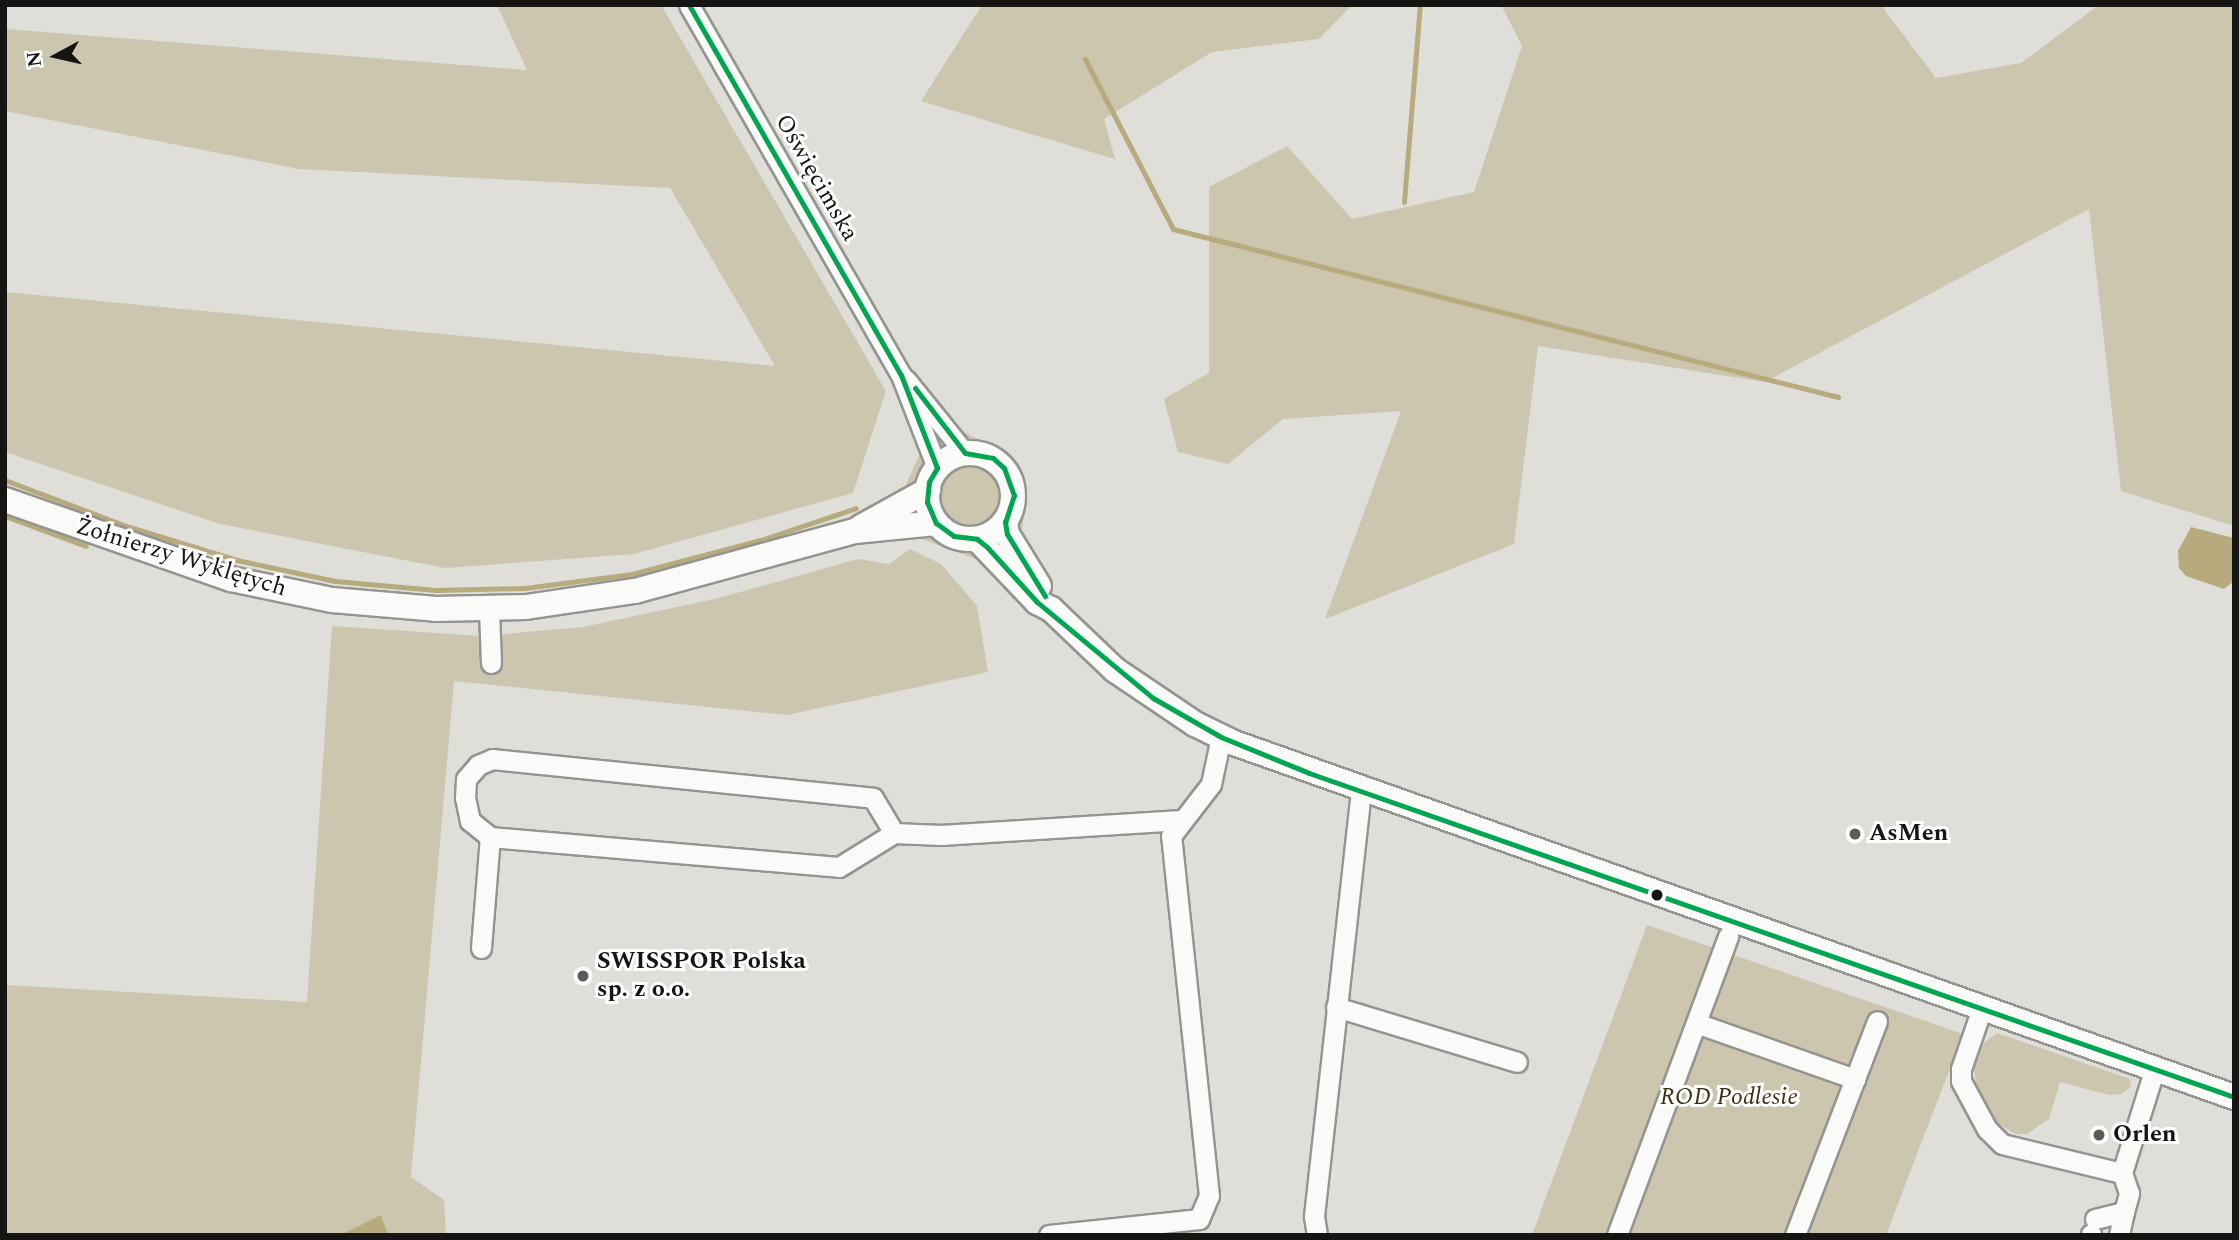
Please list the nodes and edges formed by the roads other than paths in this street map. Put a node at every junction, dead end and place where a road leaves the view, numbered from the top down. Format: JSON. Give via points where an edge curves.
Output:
{"nodes":[{"id":1,"x":689,"y":5,"type":"edge"},
{"id":2,"x":901,"y":375,"type":"junction"},
{"id":3,"x":965,"y":453,"type":"junction"},
{"id":4,"x":932,"y":479,"type":"junction"},
{"id":5,"x":5,"y":500,"type":"edge"},
{"id":6,"x":1005,"y":522,"type":"junction"},
{"id":7,"x":936,"y":523,"type":"junction"},
{"id":8,"x":855,"y":531,"type":"junction"},
{"id":9,"x":977,"y":539,"type":"junction"},
{"id":10,"x":489,"y":609,"type":"junction"},
{"id":11,"x":1051,"y":609,"type":"junction"},
{"id":12,"x":491,"y":663,"type":"dead end"},
{"id":13,"x":1221,"y":737,"type":"junction"},
{"id":14,"x":1361,"y":791,"type":"junction"},
{"id":15,"x":1180,"y":820,"type":"junction"},
{"id":16,"x":894,"y":833,"type":"junction"},
{"id":17,"x":490,"y":837,"type":"junction"},
{"id":18,"x":1728,"y":936,"type":"dead end"},
{"id":19,"x":481,"y":948,"type":"dead end"},
{"id":20,"x":1336,"y":1007,"type":"junction"},
{"id":21,"x":1982,"y":1008,"type":"junction"},
{"id":22,"x":1877,"y":1021,"type":"dead end"},
{"id":23,"x":1696,"y":1023,"type":"junction"},
{"id":24,"x":1517,"y":1062,"type":"dead end"},
{"id":25,"x":2155,"y":1068,"type":"junction"},
{"id":26,"x":1855,"y":1079,"type":"junction"},
{"id":27,"x":2234,"y":1097,"type":"edge"},
{"id":28,"x":2122,"y":1172,"type":"junction"},
{"id":29,"x":2124,"y":1212,"type":"junction"},
{"id":30,"x":1127,"y":1229,"type":"edge"},
{"id":31,"x":2092,"y":1229,"type":"edge"},
{"id":32,"x":1049,"y":1235,"type":"edge"},
{"id":33,"x":1317,"y":1235,"type":"edge"},
{"id":34,"x":1616,"y":1235,"type":"edge"},
{"id":35,"x":1795,"y":1235,"type":"edge"},
{"id":36,"x":2119,"y":1235,"type":"edge"}],
"edges":[{"from":1,"to":2,"type":"street","name":"Oświęcimska"},
{"from":2,"to":3,"type":"street","name":"Oświęcimska"},
{"from":2,"to":4,"type":"street","name":"Oświęcimska"},
{"from":3,"to":4,"type":"main road"},
{"from":3,"to":6,"type":"main road","via":[[993,458],[1007,474],[1014,495]]},
{"from":4,"to":7,"type":"main road"},
{"from":4,"to":8,"type":"main road","name":"Żołnierzy Wyklętych"},
{"from":5,"to":10,"type":"main road","name":"Żołnierzy Wyklętych","via":[[174,561],[279,590],[383,606]]},
{"from":6,"to":9,"type":"main road"},
{"from":6,"to":11,"type":"main road","via":[[1007,534]]},
{"from":7,"to":8,"type":"main road","name":"Żołnierzy Wyklętych"},
{"from":7,"to":9,"type":"main road","via":[[954,536]]},
{"from":8,"to":10,"type":"main road","name":"Żołnierzy Wyklętych","via":[[635,591]]},
{"from":9,"to":11,"type":"main road","via":[[1037,602]]},
{"from":10,"to":12,"type":"street"},
{"from":11,"to":13,"type":"main road","via":[[1115,670]]},
{"from":13,"to":14,"type":"main road"},
{"from":13,"to":15,"type":"street","via":[[1211,784]]},
{"from":14,"to":20,"type":"street"},
{"from":14,"to":21,"type":"main road"},
{"from":15,"to":16,"type":"street","via":[[942,835]]},
{"from":15,"to":30,"type":"street","via":[[1171,836],[1209,1196],[1199,1219]]},
{"from":16,"to":17,"type":"street","via":[[839,867]]},
{"from":16,"to":17,"type":"street","via":[[873,797],[492,760],[478,765],[466,779],[465,798],[470,821]]},
{"from":17,"to":19,"type":"street"},
{"from":18,"to":23,"type":"street"},
{"from":20,"to":24,"type":"street"},
{"from":20,"to":33,"type":"street","via":[[1314,1216]]},
{"from":21,"to":25,"type":"main road"},
{"from":21,"to":28,"type":"street","via":[[1961,1069],[1963,1089],[2002,1144]]},
{"from":22,"to":26,"type":"street"},
{"from":23,"to":26,"type":"street"},
{"from":23,"to":34,"type":"street"},
{"from":25,"to":27,"type":"main road"},
{"from":25,"to":28,"type":"street"},
{"from":26,"to":35,"type":"street"},
{"from":28,"to":29,"type":"street","via":[[2129,1194]]},
{"from":29,"to":31,"type":"street"},
{"from":29,"to":36,"type":"street"},
{"from":30,"to":32,"type":"street"}]}
